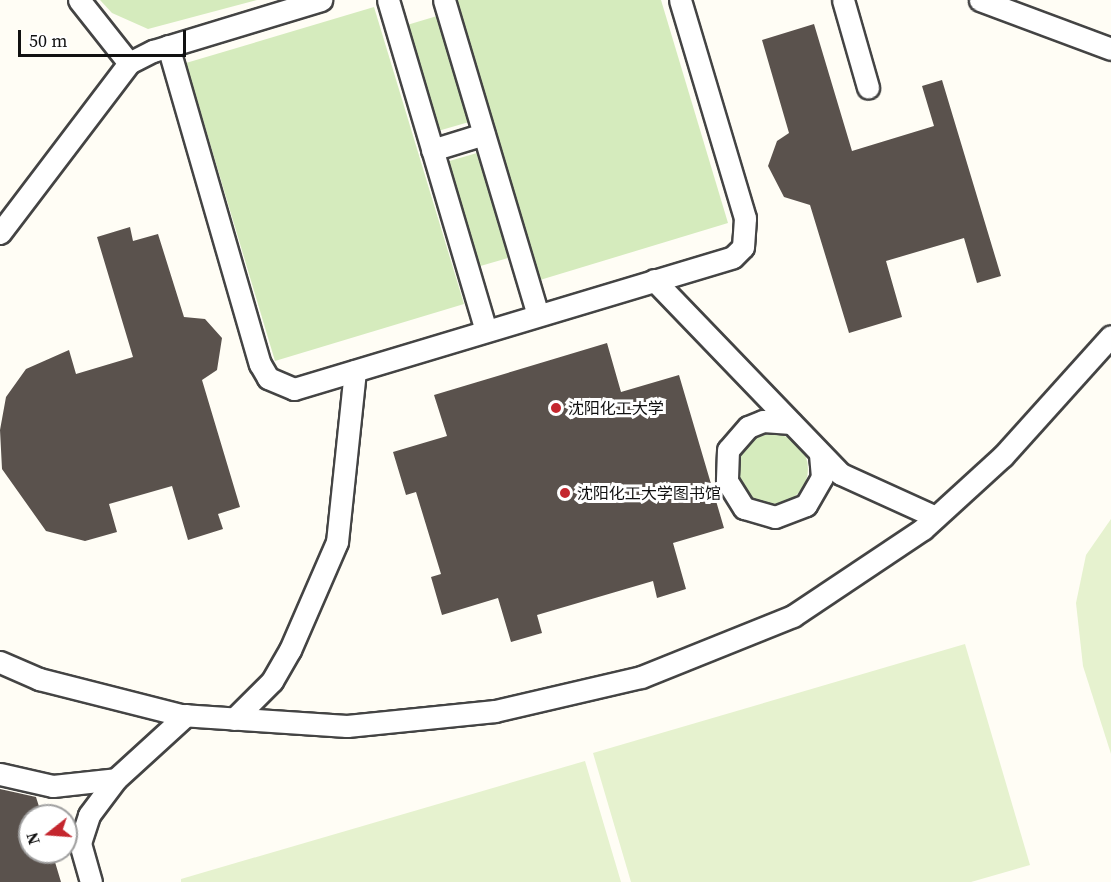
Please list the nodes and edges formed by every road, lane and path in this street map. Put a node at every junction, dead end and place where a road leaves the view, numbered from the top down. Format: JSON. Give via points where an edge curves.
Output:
{"nodes":[{"id":1,"x":79,"y":0,"type":"edge"},
{"id":2,"x":321,"y":0,"type":"edge"},
{"id":3,"x":388,"y":0,"type":"edge"},
{"id":4,"x":444,"y":0,"type":"edge"},
{"id":5,"x":680,"y":0,"type":"edge"},
{"id":6,"x":843,"y":0,"type":"edge"},
{"id":7,"x":980,"y":0,"type":"edge"},
{"id":8,"x":168,"y":46,"type":"junction"},
{"id":9,"x":1111,"y":49,"type":"edge"},
{"id":10,"x":129,"y":63,"type":"junction"},
{"id":11,"x":868,"y":87,"type":"dead end"},
{"id":12,"x":484,"y":134,"type":"junction"},
{"id":13,"x":432,"y":150,"type":"junction"},
{"id":14,"x":0,"y":233,"type":"edge"},
{"id":15,"x":654,"y":280,"type":"junction"},
{"id":16,"x":538,"y":315,"type":"junction"},
{"id":17,"x":486,"y":331,"type":"junction"},
{"id":18,"x":1111,"y":336,"type":"edge"},
{"id":19,"x":355,"y":370,"type":"junction"},
{"id":20,"x":791,"y":423,"type":"junction"},
{"id":21,"x":820,"y":455,"type":"junction"},
{"id":22,"x":936,"y":517,"type":"junction"},
{"id":23,"x":0,"y":662,"type":"edge"},
{"id":24,"x":186,"y":715,"type":"junction"},
{"id":25,"x":234,"y":719,"type":"junction"},
{"id":26,"x":0,"y":774,"type":"edge"},
{"id":27,"x":116,"y":779,"type":"junction"},
{"id":28,"x":91,"y":882,"type":"edge"}],
"edges":[{"from":1,"to":10,"type":"street"},
{"from":2,"to":8,"type":"street"},
{"from":3,"to":13,"type":"street"},
{"from":4,"to":12,"type":"street"},
{"from":5,"to":15,"type":"street","via":[[747,234],[733,256]]},
{"from":6,"to":11,"type":"street"},
{"from":7,"to":9,"type":"street"},
{"from":8,"to":10,"type":"street"},
{"from":8,"to":19,"type":"street","via":[[268,378],[294,389]]},
{"from":10,"to":14,"type":"street"},
{"from":12,"to":13,"type":"street"},
{"from":12,"to":16,"type":"street"},
{"from":13,"to":17,"type":"street"},
{"from":15,"to":16,"type":"street"},
{"from":15,"to":20,"type":"street"},
{"from":16,"to":17,"type":"street"},
{"from":17,"to":19,"type":"street"},
{"from":18,"to":22,"type":"street","via":[[1038,420]]},
{"from":19,"to":25,"type":"street","via":[[337,542],[278,671]]},
{"from":20,"to":21,"type":"street"},
{"from":20,"to":21,"type":"street","via":[[763,421],[748,427],[728,450],[727,481],[744,508],[776,517],[806,506],[822,477]]},
{"from":21,"to":22,"type":"street","via":[[858,486]]},
{"from":22,"to":25,"type":"street","via":[[793,616],[641,677],[472,714],[347,726]]},
{"from":23,"to":24,"type":"street","via":[[39,679]]},
{"from":24,"to":25,"type":"street"},
{"from":24,"to":27,"type":"street"},
{"from":26,"to":27,"type":"street","via":[[53,786]]},
{"from":27,"to":28,"type":"street","via":[[97,802],[80,843]]}]}
